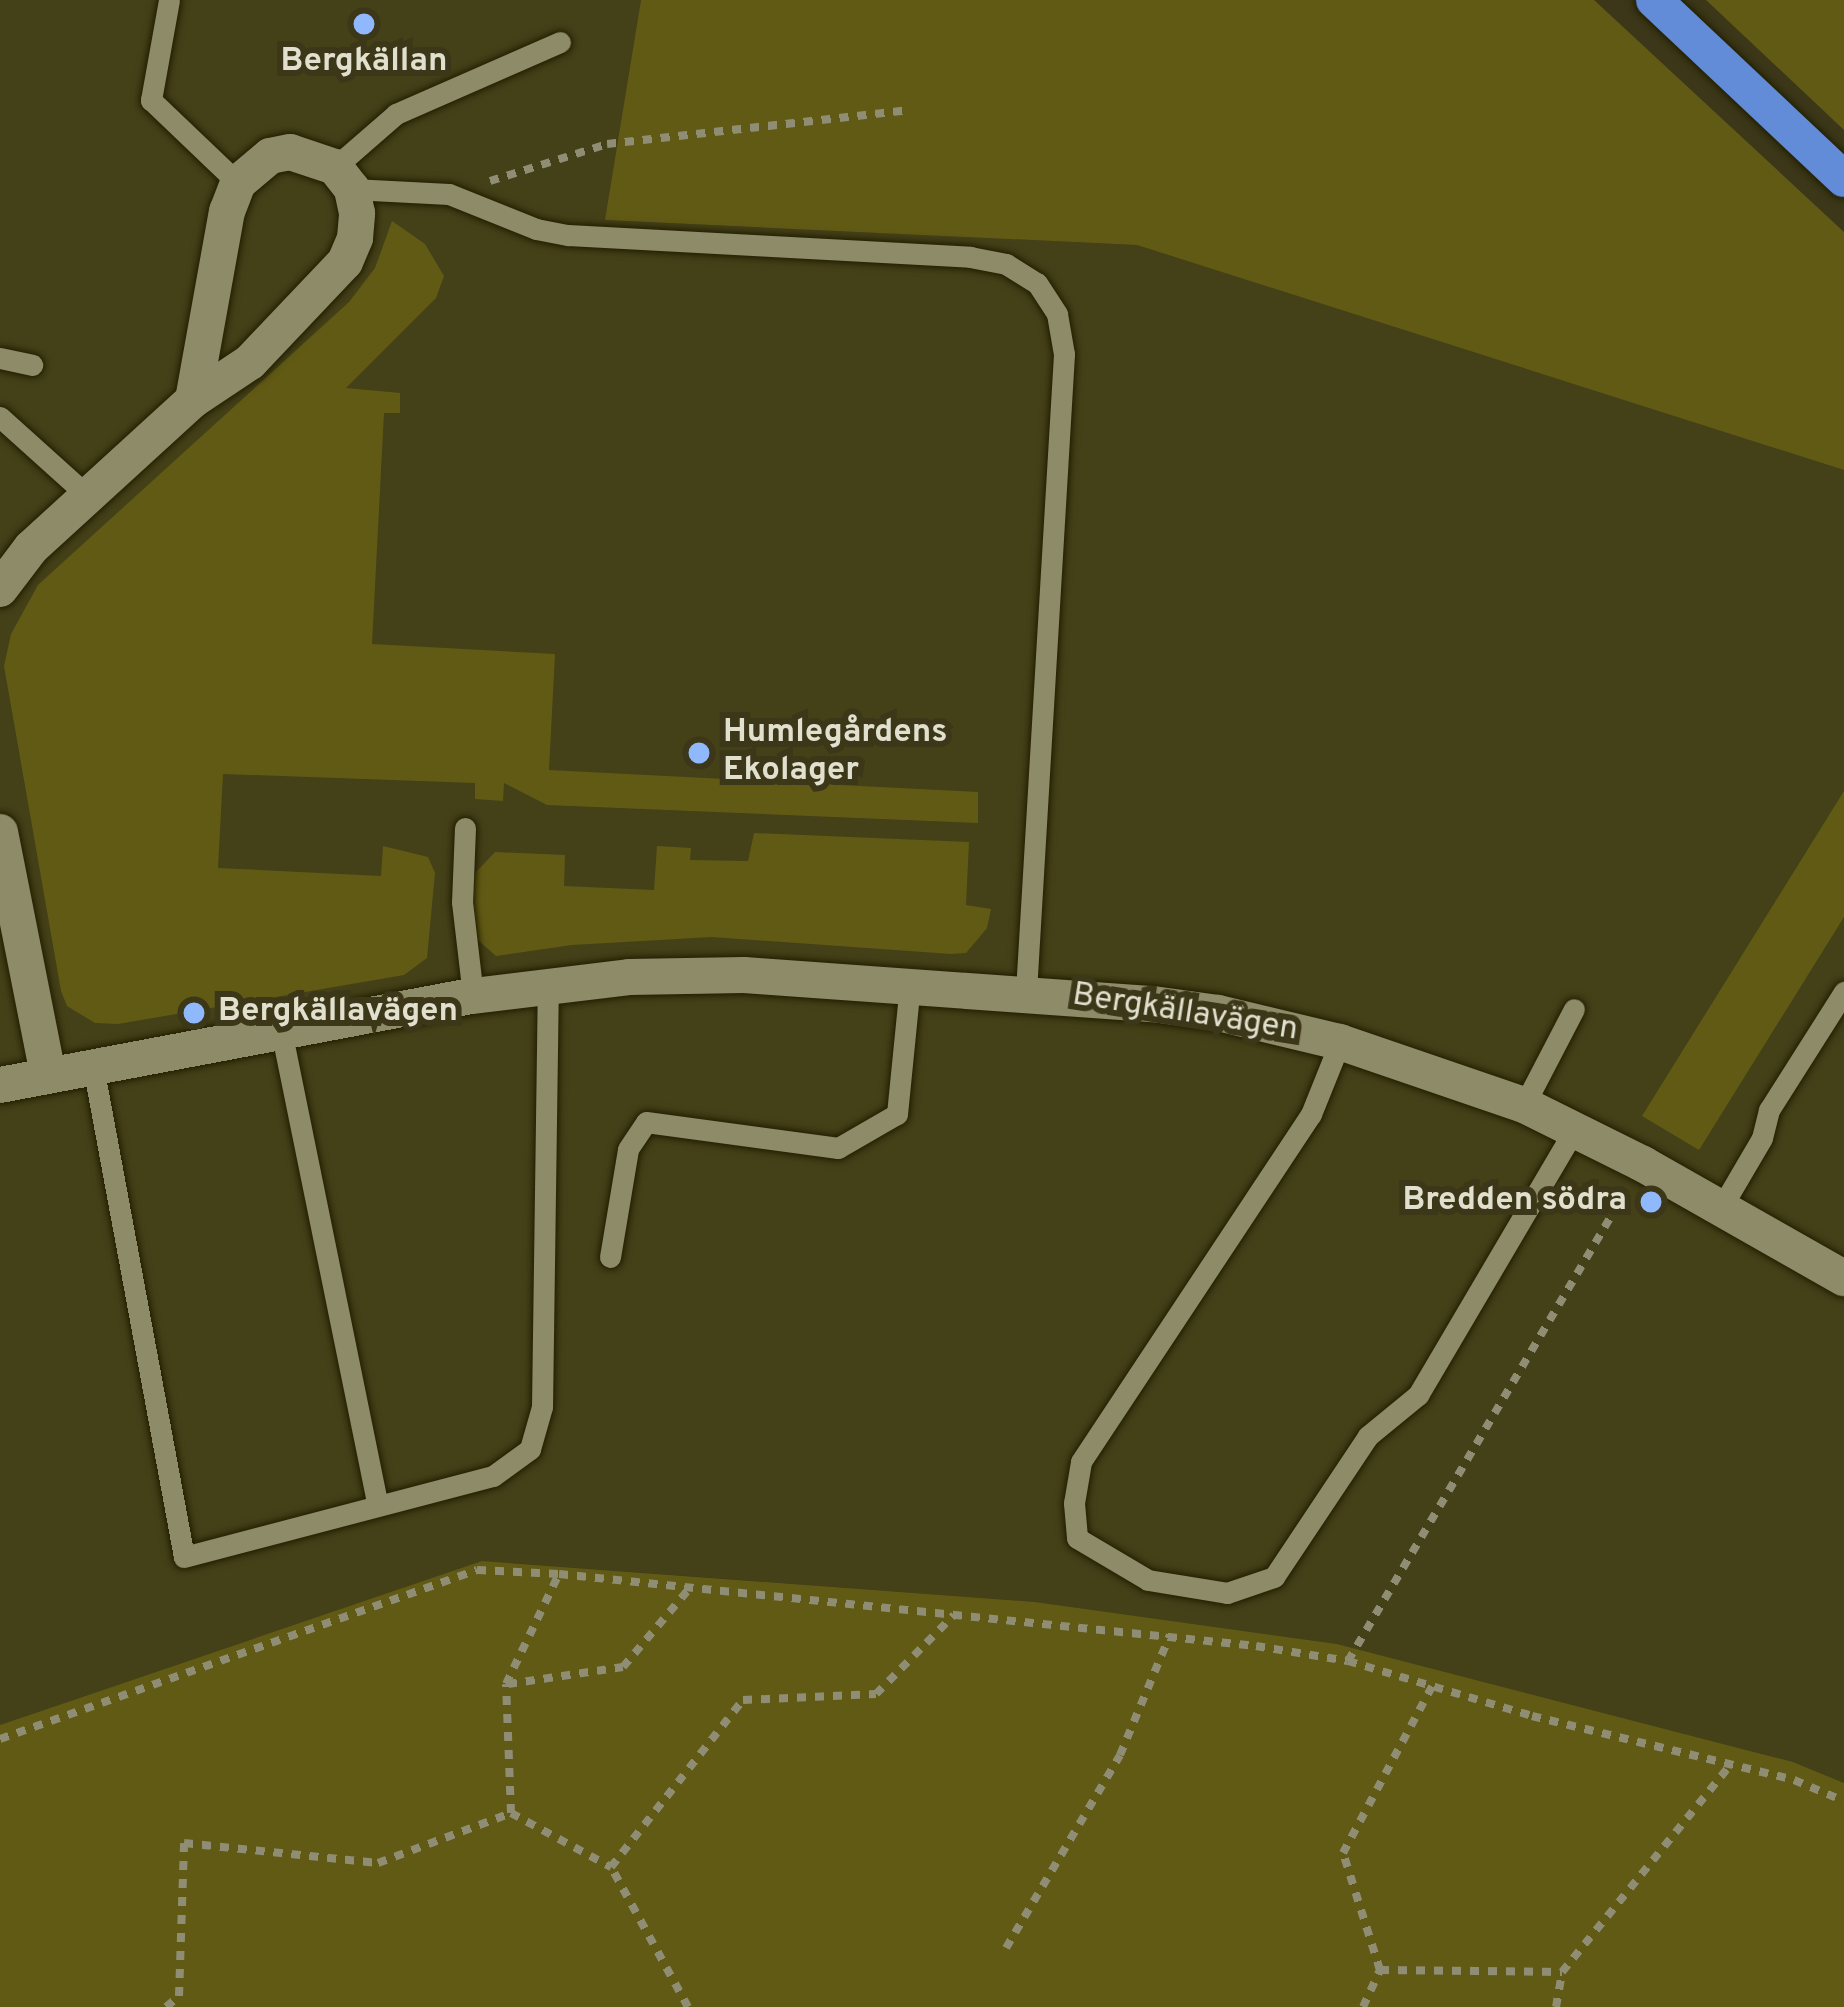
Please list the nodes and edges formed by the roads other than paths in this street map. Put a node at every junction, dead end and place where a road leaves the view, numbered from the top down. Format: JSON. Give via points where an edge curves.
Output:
{"nodes":[{"id":1,"x":169,"y":0,"type":"edge"},
{"id":2,"x":1654,"y":0,"type":"edge"},
{"id":3,"x":560,"y":42,"type":"dead end"},
{"id":4,"x":343,"y":178,"type":"junction"},
{"id":5,"x":1844,"y":179,"type":"edge"},
{"id":6,"x":238,"y":183,"type":"junction"},
{"id":7,"x":0,"y":358,"type":"edge"},
{"id":8,"x":32,"y":365,"type":"dead end"},
{"id":9,"x":193,"y":400,"type":"junction"},
{"id":10,"x":0,"y":417,"type":"edge"},
{"id":11,"x":89,"y":496,"type":"junction"},
{"id":12,"x":0,"y":589,"type":"edge"},
{"id":13,"x":465,"y":828,"type":"dead end"},
{"id":14,"x":0,"y":832,"type":"edge"},
{"id":15,"x":10,"y":940,"type":"edge"},
{"id":16,"x":910,"y":984,"type":"junction"},
{"id":17,"x":548,"y":985,"type":"junction"},
{"id":18,"x":1026,"y":991,"type":"junction"},
{"id":19,"x":1844,"y":992,"type":"edge"},
{"id":20,"x":472,"y":996,"type":"junction"},
{"id":21,"x":1574,"y":1009,"type":"dead end"},
{"id":22,"x":281,"y":1030,"type":"junction"},
{"id":23,"x":1340,"y":1042,"type":"junction"},
{"id":24,"x":93,"y":1066,"type":"junction"},
{"id":25,"x":48,"y":1075,"type":"junction"},
{"id":26,"x":0,"y":1085,"type":"edge"},
{"id":27,"x":1524,"y":1106,"type":"junction"},
{"id":28,"x":1575,"y":1128,"type":"junction"},
{"id":29,"x":1721,"y":1208,"type":"junction"},
{"id":30,"x":610,"y":1257,"type":"dead end"},
{"id":31,"x":1844,"y":1278,"type":"edge"},
{"id":32,"x":376,"y":1503,"type":"junction"}],
"edges":[{"from":1,"to":6,"type":"lane","via":[[151,100]]},
{"from":2,"to":5,"type":"highway"},
{"from":3,"to":4,"type":"lane","via":[[396,114]]},
{"from":4,"to":6,"type":"street","via":[[290,152],[270,156]]},
{"from":4,"to":9,"type":"street","via":[[355,238],[345,262],[250,362]]},
{"from":4,"to":18,"type":"lane","via":[[449,194],[568,235],[970,257],[1006,264],[1037,283],[1057,314],[1064,354]]},
{"from":6,"to":9,"type":"street"},
{"from":7,"to":8,"type":"lane"},
{"from":9,"to":11,"type":"street"},
{"from":10,"to":11,"type":"lane"},
{"from":11,"to":12,"type":"street"},
{"from":13,"to":20,"type":"lane","via":[[462,918]]},
{"from":14,"to":15,"type":"street"},
{"from":15,"to":25,"type":"street"},
{"from":16,"to":17,"type":"street","name":"Bergkällavägen","via":[[688,975]]},
{"from":16,"to":18,"type":"street","name":"Bergkällavägen"},
{"from":16,"to":30,"type":"lane","via":[[897,1114],[838,1148],[646,1122],[628,1149]]},
{"from":17,"to":20,"type":"street","name":"Bergkällavägen"},
{"from":17,"to":32,"type":"lane","via":[[539,1427],[530,1449],[493,1476]]},
{"from":18,"to":23,"type":"street","name":"Bergkällavägen","via":[[1218,1012]]},
{"from":19,"to":29,"type":"lane","via":[[1769,1110],[1762,1138]]},
{"from":20,"to":22,"type":"street","name":"Bergkällavägen"},
{"from":21,"to":27,"type":"lane"},
{"from":22,"to":24,"type":"street","name":"Bergkällavägen"},
{"from":22,"to":32,"type":"lane"},
{"from":23,"to":27,"type":"street","name":"Bergkällavägen"},
{"from":23,"to":28,"type":"lane","via":[[1311,1114],[1081,1462],[1077,1538],[1148,1580],[1227,1593],[1274,1577],[1368,1436],[1418,1395]]},
{"from":24,"to":25,"type":"street","name":"Bergkällavägen"},
{"from":24,"to":32,"type":"lane","via":[[184,1557]]},
{"from":25,"to":26,"type":"street","name":"Bergkällavägen"},
{"from":27,"to":28,"type":"street","name":"Bergkällavägen"},
{"from":28,"to":29,"type":"street","name":"Bergkällavägen"},
{"from":29,"to":31,"type":"street","name":"Bergkällavägen"}]}
